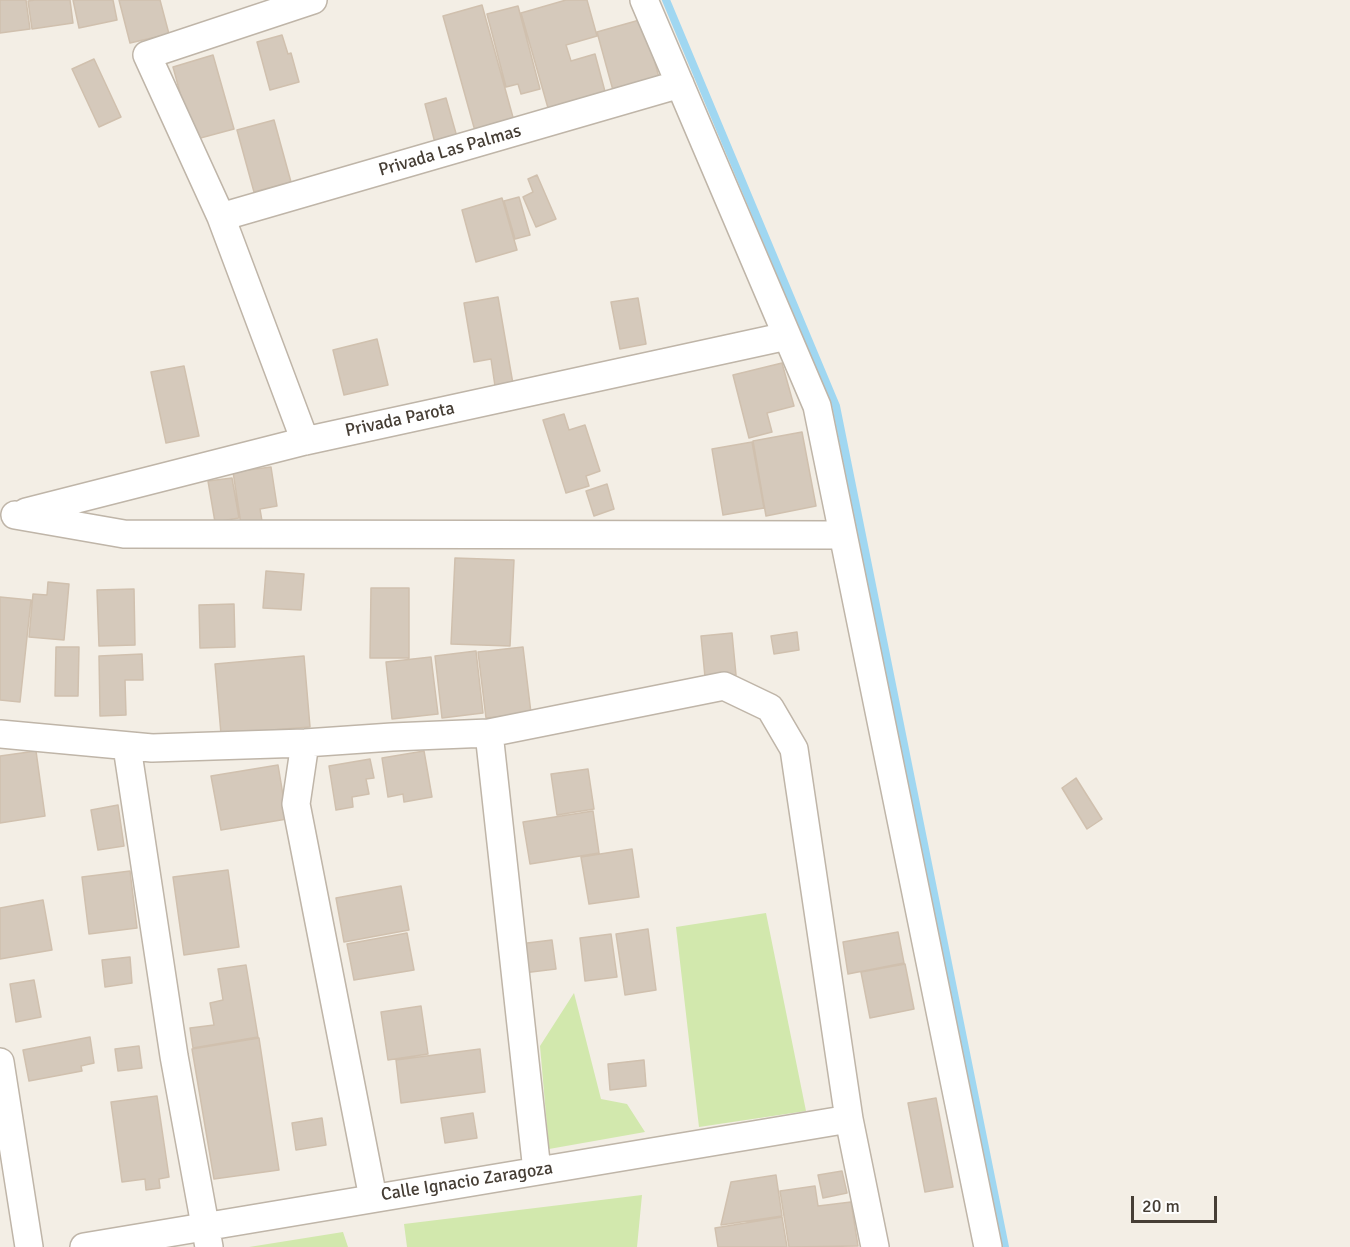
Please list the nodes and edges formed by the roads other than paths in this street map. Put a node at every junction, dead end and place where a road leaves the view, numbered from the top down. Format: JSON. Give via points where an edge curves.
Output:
{"nodes":[{"id":1,"x":313,"y":0,"type":"edge"},
{"id":2,"x":644,"y":0,"type":"edge"},
{"id":3,"x":680,"y":84,"type":"junction"},
{"id":4,"x":221,"y":217,"type":"junction"},
{"id":5,"x":788,"y":336,"type":"junction"},
{"id":6,"x":305,"y":441,"type":"junction"},
{"id":7,"x":7,"y":517,"type":"edge"},
{"id":8,"x":843,"y":536,"type":"junction"},
{"id":9,"x":489,"y":733,"type":"junction"},
{"id":10,"x":0,"y":734,"type":"edge"},
{"id":11,"x":305,"y":743,"type":"junction"},
{"id":12,"x":127,"y":747,"type":"junction"},
{"id":13,"x":0,"y":1062,"type":"edge"},
{"id":14,"x":849,"y":1119,"type":"junction"},
{"id":15,"x":537,"y":1171,"type":"junction"},
{"id":16,"x":373,"y":1198,"type":"junction"},
{"id":17,"x":207,"y":1236,"type":"edge"},
{"id":18,"x":29,"y":1247,"type":"edge"},
{"id":19,"x":84,"y":1247,"type":"edge"},
{"id":20,"x":876,"y":1247,"type":"edge"},
{"id":21,"x":988,"y":1247,"type":"edge"}],
"edges":[{"from":1,"to":4,"type":"street","via":[[147,55]]},
{"from":2,"to":3,"type":"street"},
{"from":3,"to":4,"type":"street","name":"Privada Las Palmas"},
{"from":3,"to":5,"type":"street"},
{"from":4,"to":6,"type":"street"},
{"from":5,"to":6,"type":"street","name":"Privada Parota"},
{"from":5,"to":8,"type":"street","via":[[817,406]]},
{"from":6,"to":7,"type":"street","name":"Privada Parota"},
{"from":7,"to":8,"type":"street","via":[[124,534]]},
{"from":8,"to":21,"type":"street"},
{"from":9,"to":11,"type":"street"},
{"from":9,"to":14,"type":"street","via":[[724,686],[770,708],[794,749]]},
{"from":9,"to":15,"type":"street"},
{"from":10,"to":12,"type":"street"},
{"from":11,"to":12,"type":"street"},
{"from":11,"to":16,"type":"street","via":[[296,804]]},
{"from":12,"to":17,"type":"street","via":[[174,1056]]},
{"from":13,"to":18,"type":"street"},
{"from":14,"to":15,"type":"street","name":"Calle Ignacio Zaragoza"},
{"from":14,"to":20,"type":"street"},
{"from":15,"to":16,"type":"street","name":"Calle Ignacio Zaragoza"},
{"from":16,"to":17,"type":"street","name":"Calle Ignacio Zaragoza"},
{"from":17,"to":19,"type":"street","name":"Calle Ignacio Zaragoza"}]}
